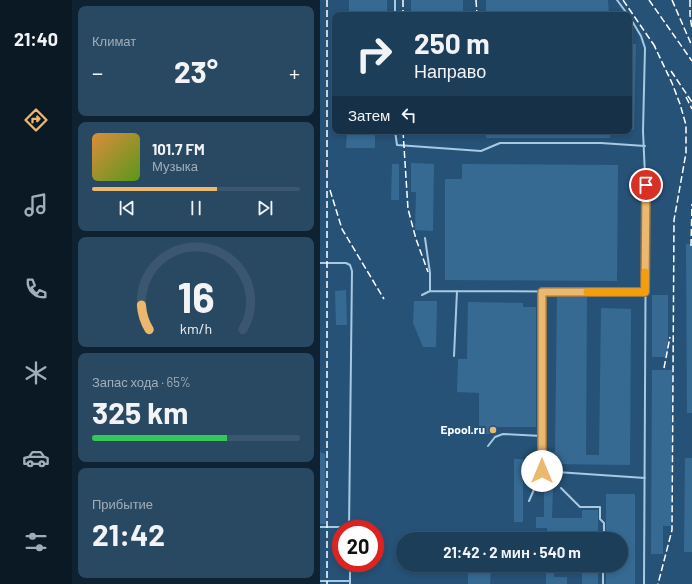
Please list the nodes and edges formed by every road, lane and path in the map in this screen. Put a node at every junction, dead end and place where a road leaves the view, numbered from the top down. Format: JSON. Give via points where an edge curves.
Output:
{"nodes":[{"id":1,"x":395,"y":0,"type":"edge"},
{"id":2,"x":617,"y":0,"type":"edge"},
{"id":3,"x":395,"y":12,"type":"edge"},
{"id":4,"x":626,"y":12,"type":"edge"},
{"id":5,"x":632,"y":21,"type":"edge"},
{"id":6,"x":396,"y":134,"type":"edge"},
{"id":7,"x":645,"y":146,"type":"junction"},
{"id":8,"x":425,"y":238,"type":"dead end"},
{"id":9,"x":320,"y":263,"type":"edge"},
{"id":10,"x":430,"y":291,"type":"junction"},
{"id":11,"x":458,"y":291,"type":"junction"},
{"id":12,"x":542,"y":292,"type":"junction"},
{"id":13,"x":645,"y":292,"type":"junction"},
{"id":14,"x":422,"y":295,"type":"dead end"},
{"id":15,"x":454,"y":356,"type":"dead end"},
{"id":16,"x":542,"y":436,"type":"junction"},
{"id":17,"x":488,"y":446,"type":"dead end"},
{"id":18,"x":542,"y":471,"type":"junction"},
{"id":19,"x":645,"y":478,"type":"junction"},
{"id":20,"x":561,"y":488,"type":"dead end"},
{"id":21,"x":529,"y":501,"type":"dead end"},
{"id":22,"x":349,"y":520,"type":"edge"},
{"id":23,"x":320,"y":527,"type":"edge"},
{"id":24,"x":332,"y":527,"type":"edge"},
{"id":25,"x":604,"y":532,"type":"edge"},
{"id":26,"x":350,"y":572,"type":"edge"},
{"id":27,"x":603,"y":572,"type":"edge"},
{"id":28,"x":320,"y":581,"type":"edge"},
{"id":29,"x":350,"y":583,"type":"edge"},
{"id":30,"x":603,"y":584,"type":"edge"},
{"id":31,"x":644,"y":584,"type":"edge"}],
"edges":[{"from":1,"to":3,"type":"lane"},
{"from":2,"to":4,"type":"lane"},
{"from":5,"to":7,"type":"lane","via":[[642,36],[644,48]]},
{"from":6,"to":7,"type":"lane","via":[[397,145],[481,151],[500,142]]},
{"from":7,"to":13,"type":"lane"},
{"from":8,"to":10,"type":"lane"},
{"from":9,"to":22,"type":"lane","via":[[346,264],[350,265],[352,271]]},
{"from":10,"to":11,"type":"lane"},
{"from":10,"to":14,"type":"lane"},
{"from":11,"to":12,"type":"lane"},
{"from":11,"to":15,"type":"lane"},
{"from":12,"to":13,"type":"lane"},
{"from":12,"to":16,"type":"lane"},
{"from":13,"to":19,"type":"lane"},
{"from":16,"to":17,"type":"lane","via":[[503,434],[495,437]]},
{"from":16,"to":18,"type":"lane"},
{"from":18,"to":19,"type":"lane"},
{"from":18,"to":21,"type":"lane"},
{"from":19,"to":31,"type":"lane"},
{"from":20,"to":25,"type":"lane","via":[[580,507],[600,507]]},
{"from":23,"to":24,"type":"lane"},
{"from":26,"to":29,"type":"lane"},
{"from":27,"to":30,"type":"lane"},
{"from":28,"to":29,"type":"lane"}]}
